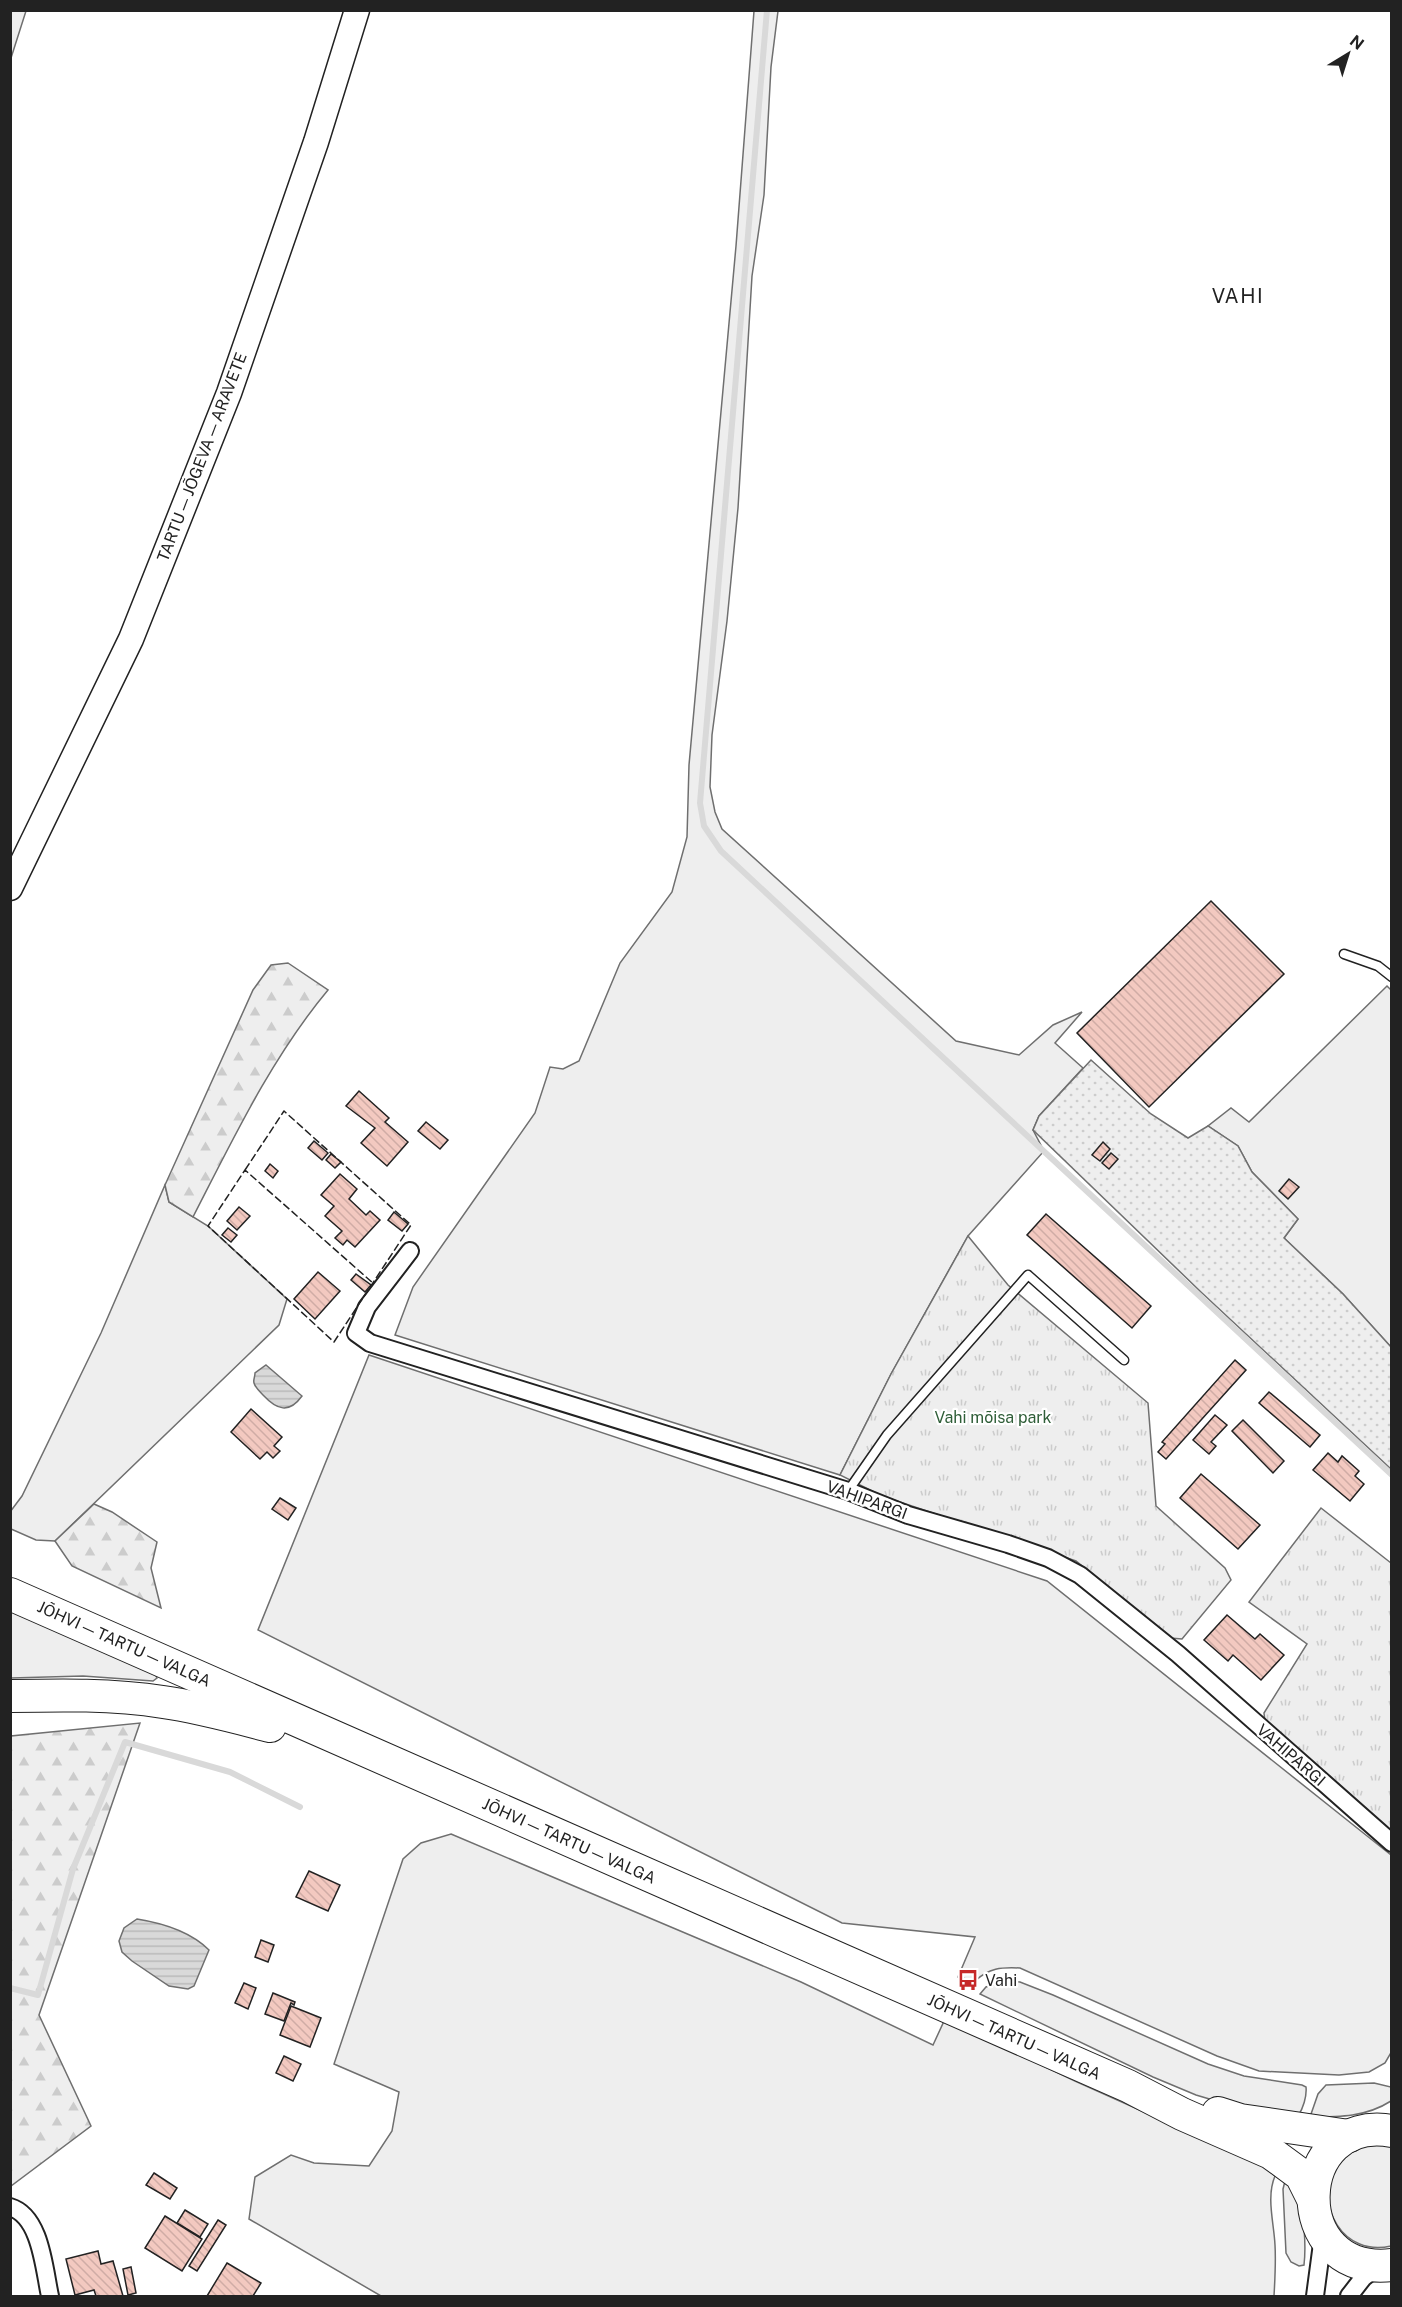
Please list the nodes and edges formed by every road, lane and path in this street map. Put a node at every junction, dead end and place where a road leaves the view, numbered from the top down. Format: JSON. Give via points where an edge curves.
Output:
{"nodes":[{"id":1,"x":357,"y":10,"type":"edge"},
{"id":2,"x":10,"y":888,"type":"edge"},
{"id":3,"x":1344,"y":954,"type":"dead end"},
{"id":4,"x":1392,"y":977,"type":"edge"},
{"id":5,"x":410,"y":1251,"type":"dead end"},
{"id":6,"x":1125,"y":1360,"type":"dead end"},
{"id":7,"x":848,"y":1491,"type":"junction"},
{"id":8,"x":10,"y":1594,"type":"edge"},
{"id":9,"x":10,"y":1696,"type":"edge"},
{"id":10,"x":406,"y":1770,"type":"junction"},
{"id":11,"x":1392,"y":1843,"type":"edge"},
{"id":12,"x":1128,"y":2086,"type":"junction"},
{"id":13,"x":1388,"y":2127,"type":"edge"},
{"id":14,"x":1349,"y":2136,"type":"junction"},
{"id":15,"x":1312,"y":2197,"type":"junction"},
{"id":16,"x":10,"y":2207,"type":"edge"},
{"id":17,"x":1323,"y":2235,"type":"junction"},
{"id":18,"x":1385,"y":2266,"type":"edge"},
{"id":19,"x":50,"y":2296,"type":"edge"},
{"id":20,"x":1315,"y":2296,"type":"edge"},
{"id":21,"x":1349,"y":2296,"type":"edge"}],
"edges":[{"from":1,"to":2,"type":"main road","name":"TARTU — JÕGEVA — ARAVETE","via":[[316,142],[216,425],[131,639]]},
{"from":3,"to":4,"type":"lane","via":[[1378,966]]},
{"from":5,"to":7,"type":"street","name":"VAHIPARGI","via":[[367,1307],[356,1332],[370,1343]]},
{"from":6,"to":7,"type":"lane","via":[[1028,1275],[887,1435]]},
{"from":7,"to":11,"type":"street","name":"VAHIPARGI","via":[[908,1515],[1048,1558],[1080,1575],[1178,1654]]},
{"from":8,"to":10,"type":"highway","name":"JÕHVI — TARTU — VALGA"},
{"from":9,"to":10,"type":"highway","via":[[83,1695],[218,1712]]},
{"from":10,"to":12,"type":"highway","name":"JÕHVI — TARTU — VALGA"},
{"from":12,"to":14,"type":"highway","name":"JÕHVI — TARTU — VALGA","via":[[1240,2120]]},
{"from":12,"to":15,"type":"highway","name":"JÕHVI — TARTU — VALGA","via":[[1271,2153],[1301,2175]]},
{"from":13,"to":14,"type":"highway","name":"JÕHVI — TARTU — VALGA"},
{"from":14,"to":15,"type":"highway","name":"JÕHVI — TARTU — VALGA","via":[[1322,2161],[1314,2178]]},
{"from":15,"to":17,"type":"highway","name":"JÕHVI — TARTU — VALGA","via":[[1314,2217]]},
{"from":16,"to":19,"type":"street","via":[[19,2210],[34,2227]]},
{"from":17,"to":18,"type":"highway","name":"JÕHVI — TARTU — VALGA","via":[[1338,2251],[1357,2262]]},
{"from":17,"to":20,"type":"street"},
{"from":18,"to":21,"type":"street","via":[[1363,2278]]}]}
